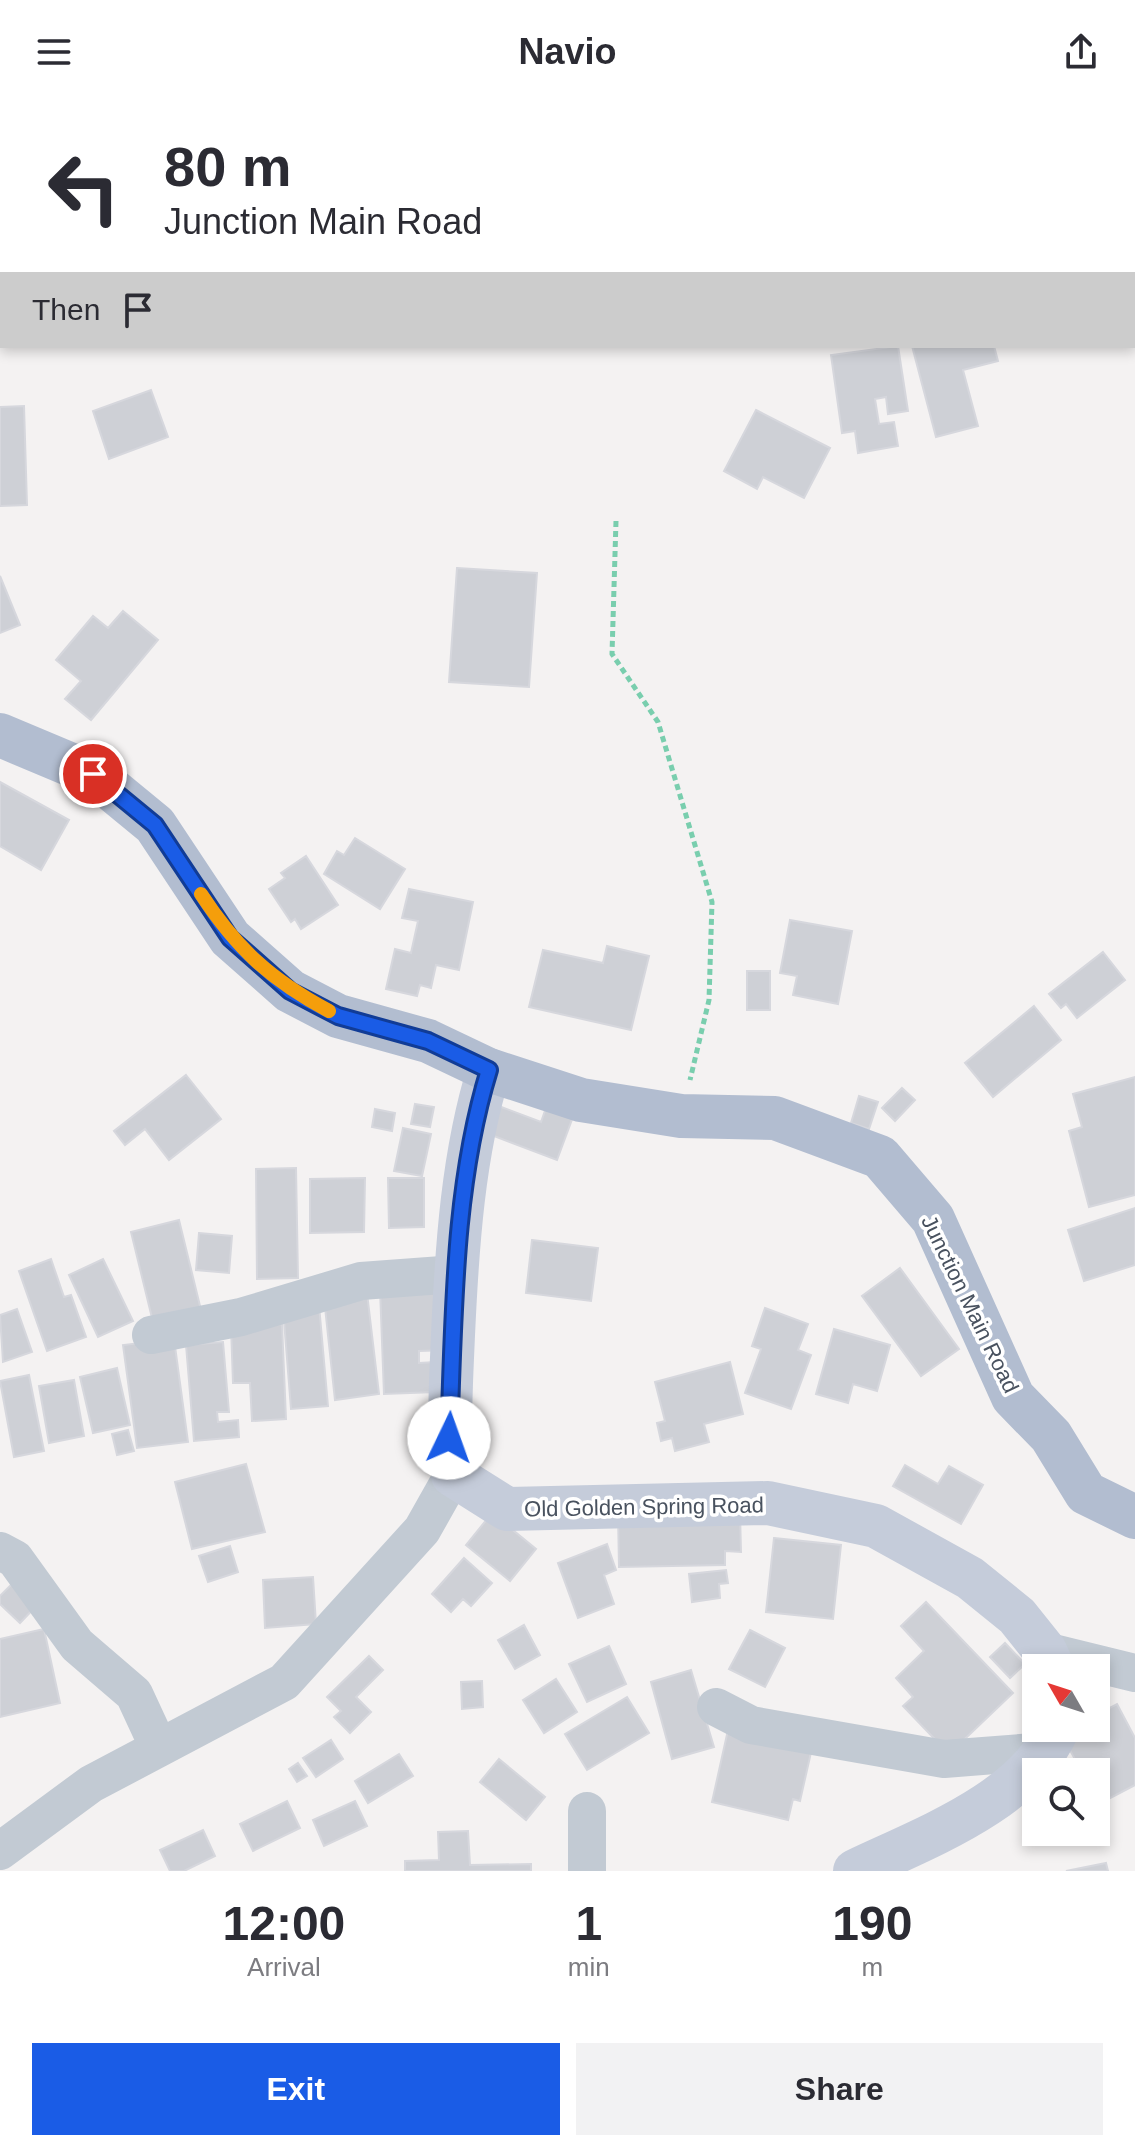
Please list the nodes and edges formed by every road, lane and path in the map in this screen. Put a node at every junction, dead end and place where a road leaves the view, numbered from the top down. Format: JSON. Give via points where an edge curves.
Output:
{"nodes":[{"id":1,"x":616,"y":521,"type":"dead end"},
{"id":2,"x":0,"y":735,"type":"edge"},
{"id":3,"x":489,"y":1070,"type":"junction"},
{"id":4,"x":681,"y":1116,"type":"junction"},
{"id":5,"x":456,"y":1274,"type":"junction"},
{"id":6,"x":151,"y":1335,"type":"dead end"},
{"id":7,"x":453,"y":1475,"type":"junction"},
{"id":8,"x":1135,"y":1517,"type":"edge"},
{"id":9,"x":0,"y":1551,"type":"edge"},
{"id":10,"x":1045,"y":1654,"type":"edge"},
{"id":11,"x":1110,"y":1669,"type":"edge"},
{"id":12,"x":1135,"y":1673,"type":"edge"},
{"id":13,"x":716,"y":1707,"type":"dead end"},
{"id":14,"x":1041,"y":1742,"type":"edge"},
{"id":15,"x":1050,"y":1742,"type":"edge"},
{"id":16,"x":159,"y":1748,"type":"junction"},
{"id":17,"x":587,"y":1811,"type":"dead end"},
{"id":18,"x":0,"y":1851,"type":"edge"},
{"id":19,"x":587,"y":1871,"type":"edge"},
{"id":20,"x":855,"y":1871,"type":"edge"}],
"edges":[{"from":1,"to":4,"type":"path","via":[[612,654],[658,722],[712,902],[709,1000]]},
{"from":2,"to":3,"type":"main road","name":"Junction Main Road","via":[[93,774],[155,825],[230,938],[290,991],[338,1016],[428,1041]]},
{"from":3,"to":4,"type":"main road","name":"Junction Main Road","via":[[581,1100]]},
{"from":3,"to":5,"type":"main road","via":[[473,1119]]},
{"from":4,"to":8,"type":"main road","name":"Junction Main Road","via":[[775,1118],[880,1157],[933,1219],[1013,1397],[1051,1436],[1086,1493]]},
{"from":5,"to":6,"type":"street","via":[[361,1281],[241,1317]]},
{"from":5,"to":7,"type":"main road","via":[[449,1438]]},
{"from":7,"to":10,"type":"main road","name":"Old Golden Spring Road","via":[[507,1509],[768,1503],[876,1526],[970,1578],[1017,1616]]},
{"from":7,"to":16,"type":"street","via":[[422,1530],[284,1682]]},
{"from":9,"to":16,"type":"street","via":[[15,1559],[77,1645],[134,1694]]},
{"from":11,"to":12,"type":"street"},
{"from":13,"to":14,"type":"street","via":[[751,1725],[944,1759]]},
{"from":15,"to":20,"type":"main road","via":[[981,1810]]},
{"from":16,"to":18,"type":"street","via":[[91,1784]]},
{"from":17,"to":19,"type":"street"}]}
